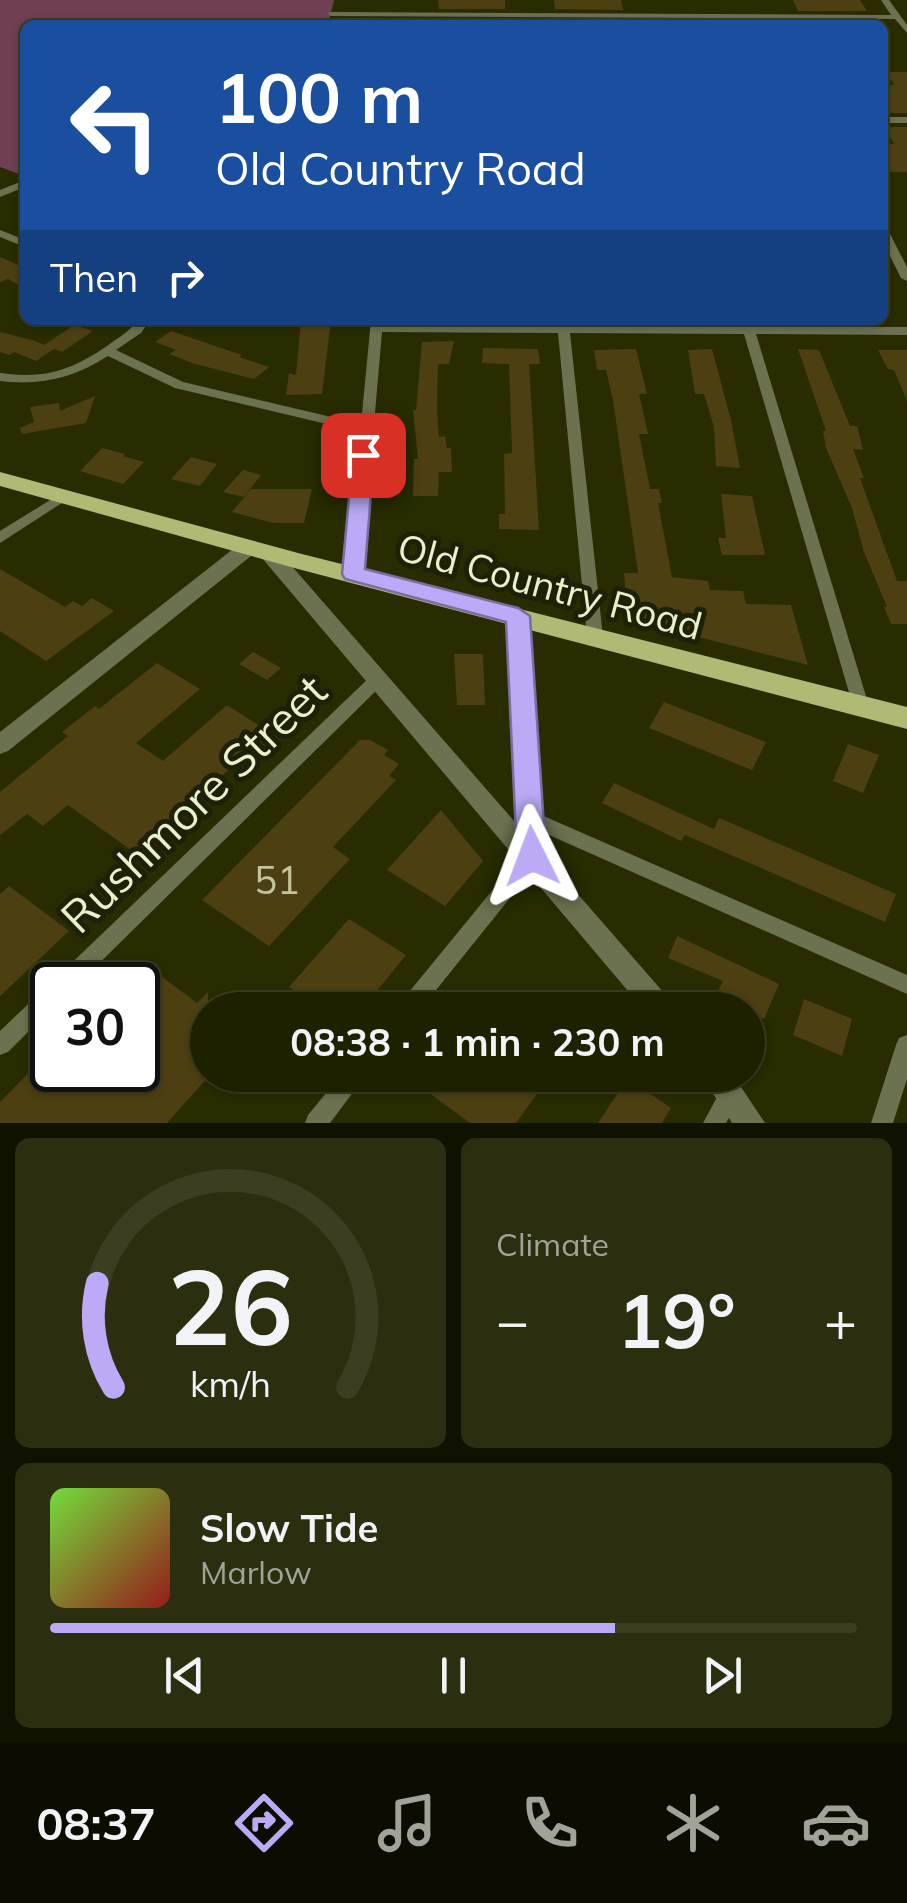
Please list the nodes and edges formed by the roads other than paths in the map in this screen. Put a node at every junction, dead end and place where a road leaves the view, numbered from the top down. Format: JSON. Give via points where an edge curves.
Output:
{"nodes":[{"id":1,"x":408,"y":0,"type":"edge"},
{"id":2,"x":649,"y":0,"type":"edge"},
{"id":3,"x":768,"y":0,"type":"edge"},
{"id":4,"x":886,"y":0,"type":"edge"},
{"id":5,"x":330,"y":14,"type":"dead end"},
{"id":6,"x":532,"y":16,"type":"edge"},
{"id":7,"x":897,"y":16,"type":"junction"},
{"id":8,"x":406,"y":20,"type":"edge"},
{"id":9,"x":655,"y":20,"type":"edge"},
{"id":10,"x":779,"y":20,"type":"edge"},
{"id":11,"x":907,"y":31,"type":"edge"},
{"id":12,"x":888,"y":240,"type":"edge"},
{"id":13,"x":907,"y":278,"type":"edge"},
{"id":14,"x":140,"y":325,"type":"edge"},
{"id":15,"x":376,"y":325,"type":"edge"},
{"id":16,"x":563,"y":325,"type":"edge"},
{"id":17,"x":747,"y":325,"type":"edge"},
{"id":18,"x":907,"y":331,"type":"edge"},
{"id":19,"x":108,"y":351,"type":"junction"},
{"id":20,"x":0,"y":377,"type":"edge"},
{"id":21,"x":366,"y":429,"type":"junction"},
{"id":22,"x":0,"y":479,"type":"edge"},
{"id":23,"x":63,"y":496,"type":"junction"},
{"id":24,"x":0,"y":538,"type":"edge"},
{"id":25,"x":259,"y":550,"type":"junction"},
{"id":26,"x":353,"y":574,"type":"junction"},
{"id":27,"x":518,"y":616,"type":"junction"},
{"id":28,"x":595,"y":637,"type":"junction"},
{"id":29,"x":379,"y":678,"type":"junction"},
{"id":30,"x":861,"y":706,"type":"junction"},
{"id":31,"x":907,"y":718,"type":"edge"},
{"id":32,"x":0,"y":745,"type":"edge"},
{"id":33,"x":530,"y":819,"type":"junction"},
{"id":34,"x":532,"y":856,"type":"junction"},
{"id":35,"x":86,"y":962,"type":"edge"},
{"id":36,"x":907,"y":986,"type":"edge"},
{"id":37,"x":422,"y":992,"type":"edge"},
{"id":38,"x":646,"y":992,"type":"edge"},
{"id":39,"x":30,"y":1016,"type":"edge"},
{"id":40,"x":0,"y":1045,"type":"edge"},
{"id":41,"x":907,"y":1045,"type":"edge"},
{"id":42,"x":341,"y":1092,"type":"edge"},
{"id":43,"x":721,"y":1092,"type":"edge"},
{"id":44,"x":727,"y":1092,"type":"edge"},
{"id":45,"x":316,"y":1123,"type":"edge"},
{"id":46,"x":714,"y":1123,"type":"edge"},
{"id":47,"x":750,"y":1123,"type":"edge"},
{"id":48,"x":882,"y":1123,"type":"edge"}],
"edges":[{"from":1,"to":8,"type":"street"},
{"from":2,"to":9,"type":"street"},
{"from":3,"to":10,"type":"street"},
{"from":4,"to":7,"type":"street"},
{"from":5,"to":8,"type":"street"},
{"from":6,"to":8,"type":"street"},
{"from":6,"to":9,"type":"street"},
{"from":7,"to":10,"type":"street"},
{"from":7,"to":11,"type":"street"},
{"from":9,"to":10,"type":"street"},
{"from":12,"to":13,"type":"street"},
{"from":14,"to":19,"type":"street"},
{"from":15,"to":21,"type":"street"},
{"from":16,"to":17,"type":"street"},
{"from":16,"to":28,"type":"street"},
{"from":17,"to":18,"type":"street"},
{"from":17,"to":30,"type":"street"},
{"from":19,"to":20,"type":"street","via":[[64,377]]},
{"from":19,"to":21,"type":"street","via":[[178,384]]},
{"from":21,"to":26,"type":"street"},
{"from":22,"to":23,"type":"main road","name":"Old Country Road"},
{"from":23,"to":24,"type":"street"},
{"from":23,"to":25,"type":"main road","name":"Old Country Road"},
{"from":25,"to":26,"type":"main road","name":"Old Country Road"},
{"from":25,"to":29,"type":"street"},
{"from":25,"to":32,"type":"street"},
{"from":26,"to":27,"type":"main road","name":"Old Country Road"},
{"from":27,"to":28,"type":"main road","name":"Old Country Road"},
{"from":27,"to":33,"type":"street"},
{"from":28,"to":30,"type":"main road","name":"Old Country Road"},
{"from":29,"to":34,"type":"street"},
{"from":29,"to":35,"type":"street","name":"Rushmore Street"},
{"from":30,"to":31,"type":"main road","name":"Old Country Road"},
{"from":33,"to":34,"type":"street"},
{"from":33,"to":36,"type":"street"},
{"from":34,"to":37,"type":"street"},
{"from":34,"to":38,"type":"street"},
{"from":39,"to":40,"type":"street"},
{"from":41,"to":48,"type":"street"},
{"from":42,"to":45,"type":"street"},
{"from":43,"to":46,"type":"street"},
{"from":44,"to":47,"type":"street"}]}
